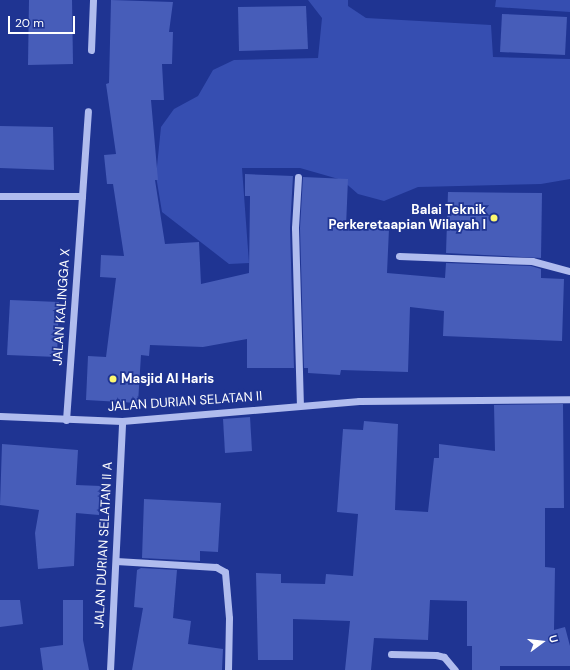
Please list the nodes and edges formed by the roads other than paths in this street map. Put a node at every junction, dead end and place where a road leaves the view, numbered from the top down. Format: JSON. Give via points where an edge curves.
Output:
{"nodes":[{"id":1,"x":93,"y":0,"type":"edge"},
{"id":2,"x":91,"y":50,"type":"dead end"},
{"id":3,"x":88,"y":111,"type":"dead end"},
{"id":4,"x":298,"y":178,"type":"dead end"},
{"id":5,"x":0,"y":196,"type":"edge"},
{"id":6,"x":82,"y":196,"type":"junction"},
{"id":7,"x":399,"y":256,"type":"dead end"},
{"id":8,"x":570,"y":271,"type":"edge"},
{"id":9,"x":570,"y":399,"type":"edge"},
{"id":10,"x":300,"y":405,"type":"junction"},
{"id":11,"x":0,"y":416,"type":"edge"},
{"id":12,"x":66,"y":420,"type":"junction"},
{"id":13,"x":122,"y":421,"type":"junction"},
{"id":14,"x":116,"y":562,"type":"junction"},
{"id":15,"x":391,"y":654,"type":"dead end"},
{"id":16,"x":110,"y":670,"type":"edge"},
{"id":17,"x":228,"y":670,"type":"edge"},
{"id":18,"x":455,"y":670,"type":"edge"}],
"edges":[{"from":1,"to":2,"type":"street"},
{"from":3,"to":6,"type":"street","name":"JALAN KALINGGA X"},
{"from":4,"to":10,"type":"street","via":[[295,228]]},
{"from":5,"to":6,"type":"street"},
{"from":6,"to":12,"type":"street","name":"JALAN KALINGGA X"},
{"from":7,"to":8,"type":"street","via":[[532,261]]},
{"from":9,"to":10,"type":"street","name":"JALAN DURIAN SELATAN II","via":[[359,401]]},
{"from":10,"to":13,"type":"street","name":"JALAN DURIAN SELATAN II"},
{"from":11,"to":12,"type":"street","name":"JALAN DURIAN SELATAN II"},
{"from":12,"to":13,"type":"street","name":"JALAN DURIAN SELATAN II"},
{"from":13,"to":14,"type":"street","name":"JALAN DURIAN SELATAN II A"},
{"from":14,"to":16,"type":"street","name":"JALAN DURIAN SELATAN II A"},
{"from":14,"to":17,"type":"street","via":[[216,567],[225,572],[229,618]]},
{"from":15,"to":18,"type":"street","via":[[444,657]]}]}
